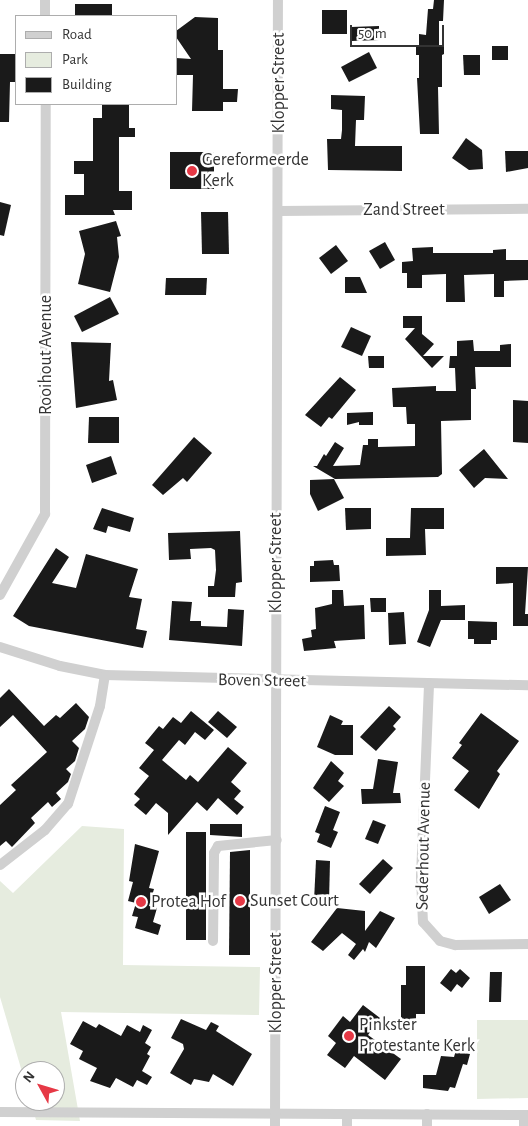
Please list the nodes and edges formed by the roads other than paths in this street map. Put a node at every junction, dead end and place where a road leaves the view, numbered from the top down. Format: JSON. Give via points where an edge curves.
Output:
{"nodes":[{"id":1,"x":45,"y":0,"type":"edge"},
{"id":2,"x":278,"y":0,"type":"edge"},
{"id":3,"x":45,"y":15,"type":"edge"},
{"id":4,"x":46,"y":105,"type":"edge"},
{"id":5,"x":528,"y":209,"type":"edge"},
{"id":6,"x":279,"y":211,"type":"junction"},
{"id":7,"x":0,"y":595,"type":"edge"},
{"id":8,"x":0,"y":647,"type":"edge"},
{"id":9,"x":105,"y":675,"type":"junction"},
{"id":10,"x":276,"y":681,"type":"junction"},
{"id":11,"x":429,"y":685,"type":"junction"},
{"id":12,"x":528,"y":685,"type":"edge"},
{"id":13,"x":277,"y":840,"type":"junction"},
{"id":14,"x":0,"y":865,"type":"edge"},
{"id":15,"x":213,"y":941,"type":"dead end"},
{"id":16,"x":528,"y":944,"type":"edge"},
{"id":17,"x":0,"y":1112,"type":"edge"},
{"id":18,"x":427,"y":1114,"type":"junction"},
{"id":19,"x":275,"y":1115,"type":"junction"},
{"id":20,"x":347,"y":1115,"type":"junction"},
{"id":21,"x":526,"y":1115,"type":"edge"},
{"id":22,"x":275,"y":1126,"type":"edge"},
{"id":23,"x":347,"y":1126,"type":"edge"},
{"id":24,"x":427,"y":1126,"type":"edge"},
{"id":25,"x":524,"y":1126,"type":"edge"}],
"edges":[{"from":1,"to":3,"type":"street"},
{"from":2,"to":6,"type":"street","name":"Klopper Street"},
{"from":4,"to":7,"type":"street","name":"Rooihout Avenue","via":[[45,514]]},
{"from":5,"to":6,"type":"street","name":"Zand Street"},
{"from":6,"to":10,"type":"street","name":"Klopper Street"},
{"from":8,"to":9,"type":"street","name":"Boven Street","via":[[60,666]]},
{"from":9,"to":10,"type":"street","name":"Boven Street"},
{"from":9,"to":14,"type":"street","via":[[100,706],[68,804],[45,830]]},
{"from":10,"to":11,"type":"street","name":"Boven Street"},
{"from":10,"to":13,"type":"street","name":"Klopper Street"},
{"from":11,"to":12,"type":"street","name":"Boven Street"},
{"from":11,"to":16,"type":"street","name":"Sederhout Avenue","via":[[421,877],[423,922],[440,941]]},
{"from":13,"to":15,"type":"street","via":[[218,846],[214,853]]},
{"from":13,"to":19,"type":"street","name":"Klopper Street"},
{"from":17,"to":19,"type":"street"},
{"from":18,"to":20,"type":"street"},
{"from":18,"to":21,"type":"street"},
{"from":18,"to":24,"type":"street"},
{"from":19,"to":20,"type":"street"},
{"from":19,"to":22,"type":"street","name":"Klopper Street"},
{"from":20,"to":23,"type":"street"},
{"from":21,"to":25,"type":"street"}]}
